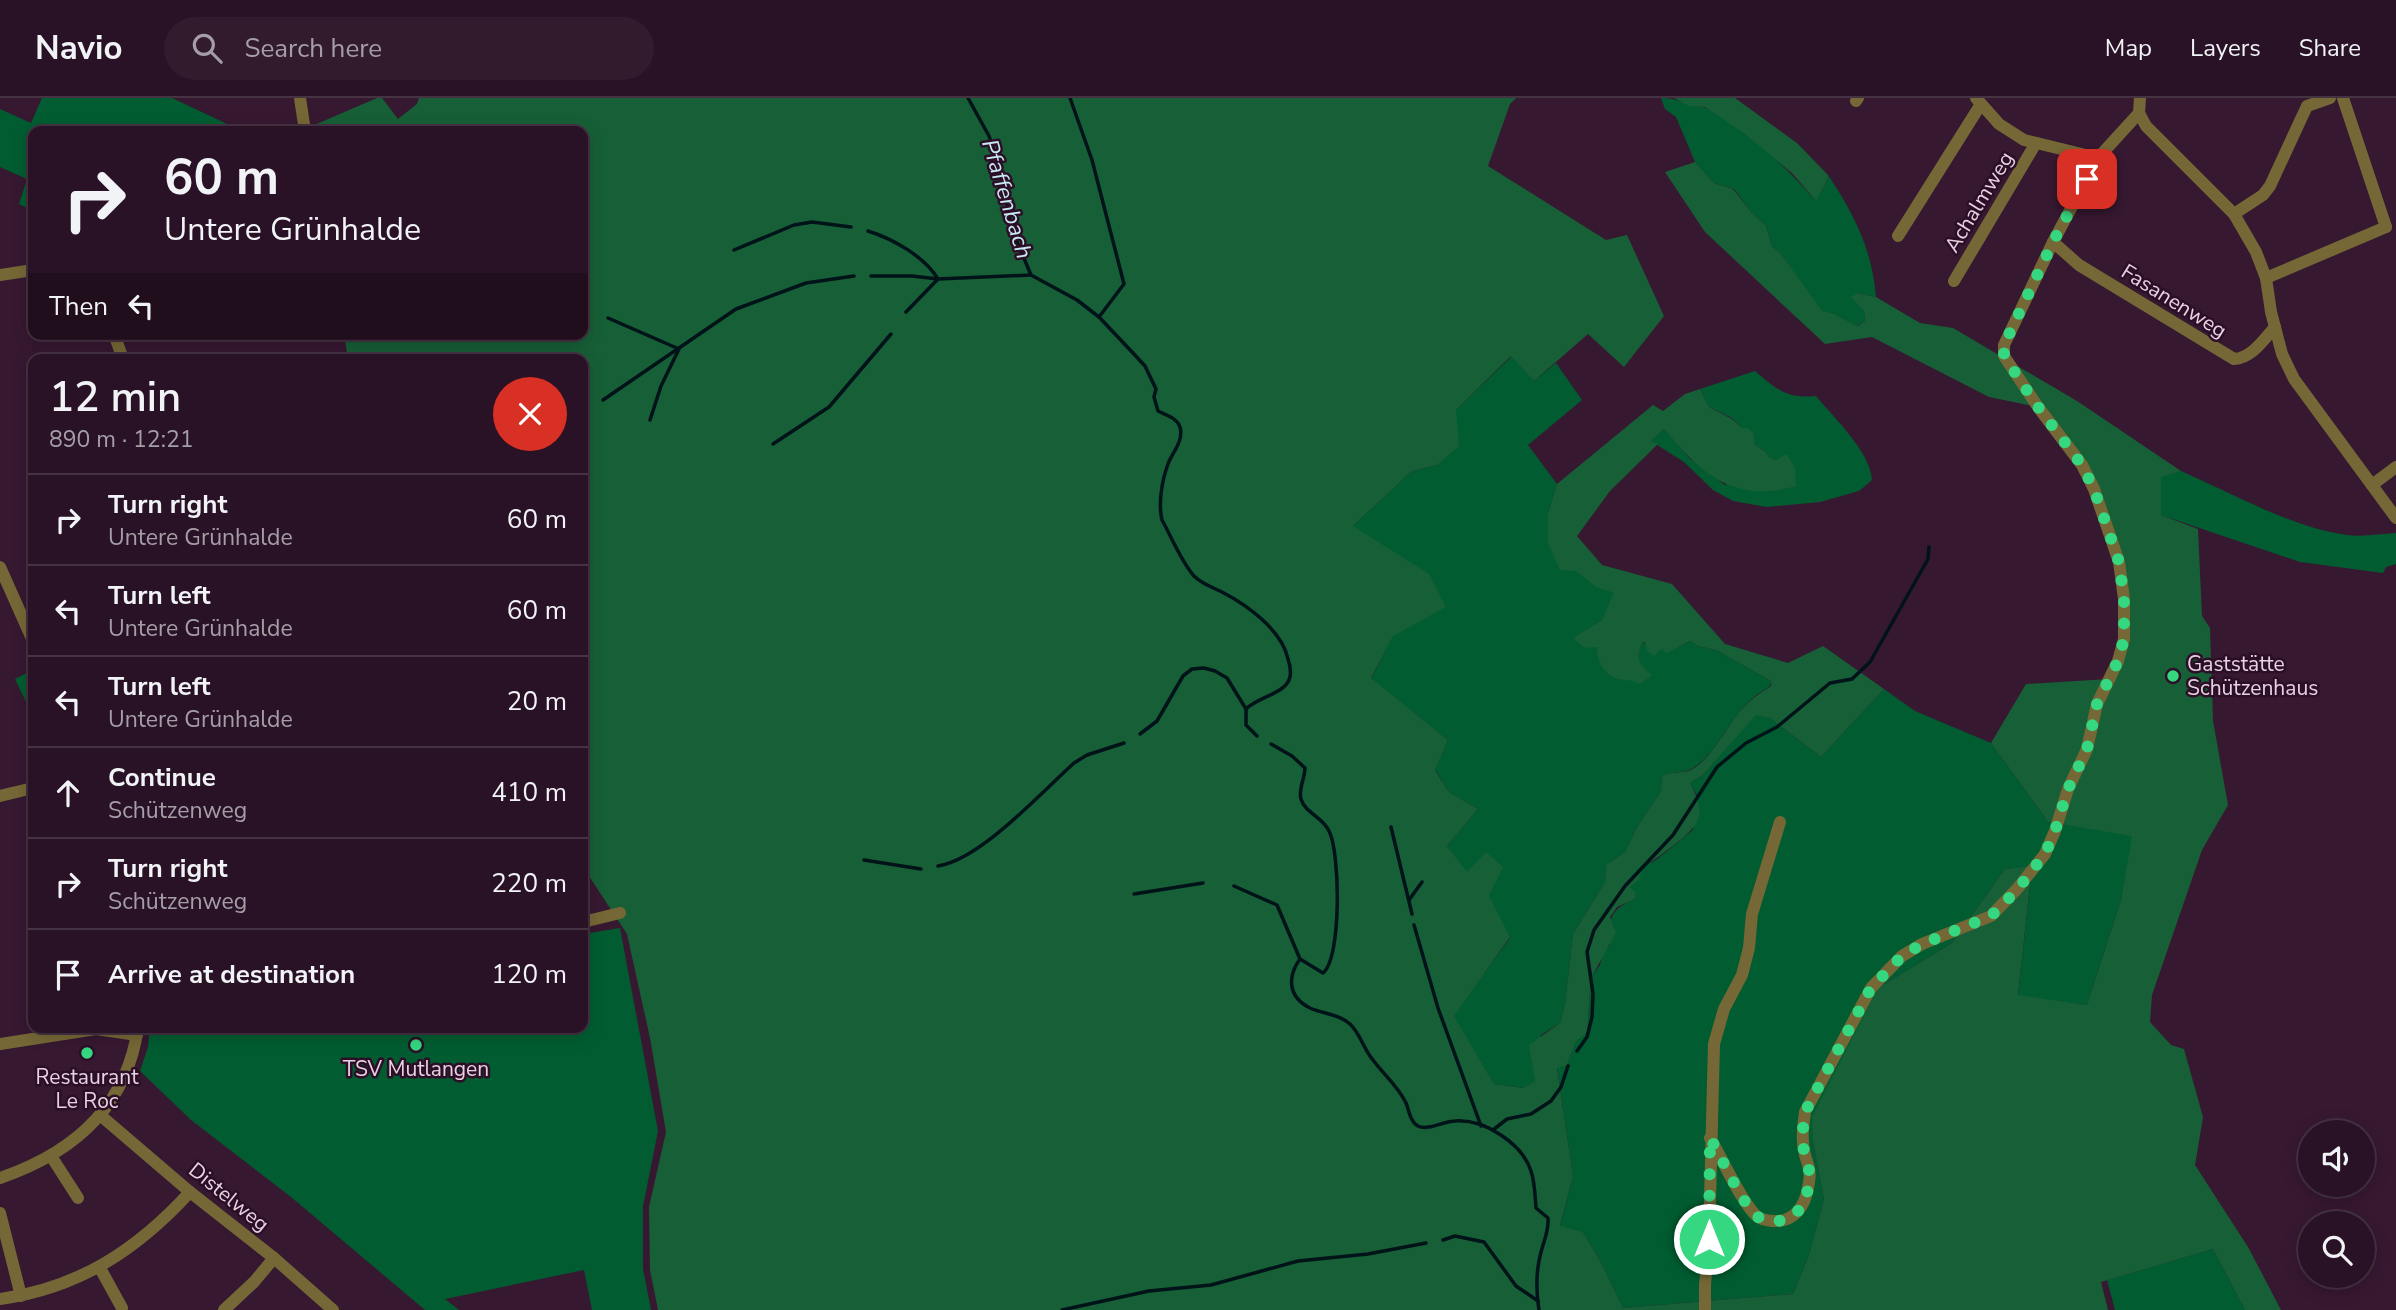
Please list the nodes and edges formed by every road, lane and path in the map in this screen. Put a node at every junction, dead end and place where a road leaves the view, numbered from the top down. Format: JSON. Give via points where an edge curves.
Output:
{"nodes":[{"id":1,"x":300,"y":98,"type":"edge"},
{"id":2,"x":2140,"y":98,"type":"edge"},
{"id":3,"x":2330,"y":98,"type":"edge"},
{"id":4,"x":2343,"y":98,"type":"edge"},
{"id":5,"x":1978,"y":101,"type":"edge"},
{"id":6,"x":2139,"y":113,"type":"junction"},
{"id":7,"x":304,"y":126,"type":"edge"},
{"id":8,"x":2036,"y":143,"type":"junction"},
{"id":9,"x":2098,"y":158,"type":"junction"},
{"id":10,"x":2234,"y":214,"type":"junction"},
{"id":11,"x":2391,"y":230,"type":"edge"},
{"id":12,"x":1898,"y":236,"type":"dead end"},
{"id":13,"x":2053,"y":242,"type":"junction"},
{"id":14,"x":28,"y":271,"type":"edge"},
{"id":15,"x":0,"y":275,"type":"edge"},
{"id":16,"x":2266,"y":278,"type":"junction"},
{"id":17,"x":1954,"y":281,"type":"dead end"},
{"id":18,"x":2275,"y":327,"type":"junction"},
{"id":19,"x":2396,"y":467,"type":"edge"},
{"id":20,"x":2372,"y":485,"type":"junction"},
{"id":21,"x":2396,"y":518,"type":"edge"},
{"id":22,"x":0,"y":567,"type":"edge"},
{"id":23,"x":28,"y":630,"type":"edge"},
{"id":24,"x":28,"y":789,"type":"edge"},
{"id":25,"x":0,"y":796,"type":"edge"},
{"id":26,"x":1780,"y":822,"type":"dead end"},
{"id":27,"x":620,"y":914,"type":"dead end"},
{"id":28,"x":588,"y":921,"type":"edge"},
{"id":29,"x":70,"y":1033,"type":"edge"},
{"id":30,"x":137,"y":1033,"type":"edge"},
{"id":31,"x":0,"y":1044,"type":"edge"},
{"id":32,"x":100,"y":1115,"type":"junction"},
{"id":33,"x":1710,"y":1138,"type":"junction"},
{"id":34,"x":51,"y":1156,"type":"junction"},
{"id":35,"x":0,"y":1178,"type":"edge"},
{"id":36,"x":190,"y":1192,"type":"junction"},
{"id":37,"x":78,"y":1198,"type":"dead end"},
{"id":38,"x":0,"y":1213,"type":"edge"},
{"id":39,"x":274,"y":1258,"type":"junction"},
{"id":40,"x":100,"y":1268,"type":"junction"},
{"id":41,"x":21,"y":1296,"type":"junction"},
{"id":42,"x":0,"y":1300,"type":"edge"},
{"id":43,"x":122,"y":1308,"type":"edge"},
{"id":44,"x":224,"y":1310,"type":"edge"},
{"id":45,"x":333,"y":1310,"type":"edge"},
{"id":46,"x":1705,"y":1310,"type":"edge"}],
"edges":[{"from":1,"to":7,"type":"street"},
{"from":2,"to":6,"type":"street"},
{"from":3,"to":10,"type":"street","via":[[2308,106],[2270,186]]},
{"from":4,"to":11,"type":"street"},
{"from":5,"to":8,"type":"street","name":"Achalmweg","via":[[1998,124]]},
{"from":5,"to":12,"type":"street"},
{"from":6,"to":9,"type":"street"},
{"from":6,"to":10,"type":"street","via":[[2156,138]]},
{"from":8,"to":9,"type":"street","name":"Achalmweg"},
{"from":8,"to":17,"type":"street","name":"Achalmweg"},
{"from":9,"to":13,"type":"street"},
{"from":10,"to":16,"type":"street"},
{"from":11,"to":16,"type":"street"},
{"from":13,"to":18,"type":"street","name":"Fasanenweg","via":[[2079,265],[2234,359],[2249,354]]},
{"from":13,"to":33,"type":"street","via":[[2004,345],[2004,356],[2082,465],[2119,562],[2124,639],[2097,704],[2087,749],[2055,831],[2017,890],[1991,916],[1902,956],[1871,988],[1805,1112],[1802,1131],[1810,1182],[1795,1216],[1776,1222],[1758,1217]]},
{"from":14,"to":15,"type":"street"},
{"from":16,"to":18,"type":"street"},
{"from":18,"to":20,"type":"street","via":[[2294,379]]},
{"from":19,"to":20,"type":"street"},
{"from":20,"to":21,"type":"street"},
{"from":22,"to":23,"type":"street"},
{"from":24,"to":25,"type":"street"},
{"from":26,"to":33,"type":"street","via":[[1752,914],[1742,975],[1724,1009],[1714,1044]]},
{"from":27,"to":28,"type":"street"},
{"from":29,"to":31,"type":"street"},
{"from":30,"to":32,"type":"street","via":[[126,1076]]},
{"from":32,"to":34,"type":"street"},
{"from":32,"to":36,"type":"street","name":"Distelweg"},
{"from":33,"to":46,"type":"street"},
{"from":34,"to":35,"type":"street"},
{"from":34,"to":37,"type":"street"},
{"from":36,"to":39,"type":"street","name":"Distelweg"},
{"from":36,"to":40,"type":"street","via":[[163,1221]]},
{"from":38,"to":41,"type":"street"},
{"from":39,"to":44,"type":"street"},
{"from":39,"to":45,"type":"street","name":"Distelweg"},
{"from":40,"to":41,"type":"street"},
{"from":40,"to":43,"type":"street"},
{"from":41,"to":42,"type":"street"}]}
